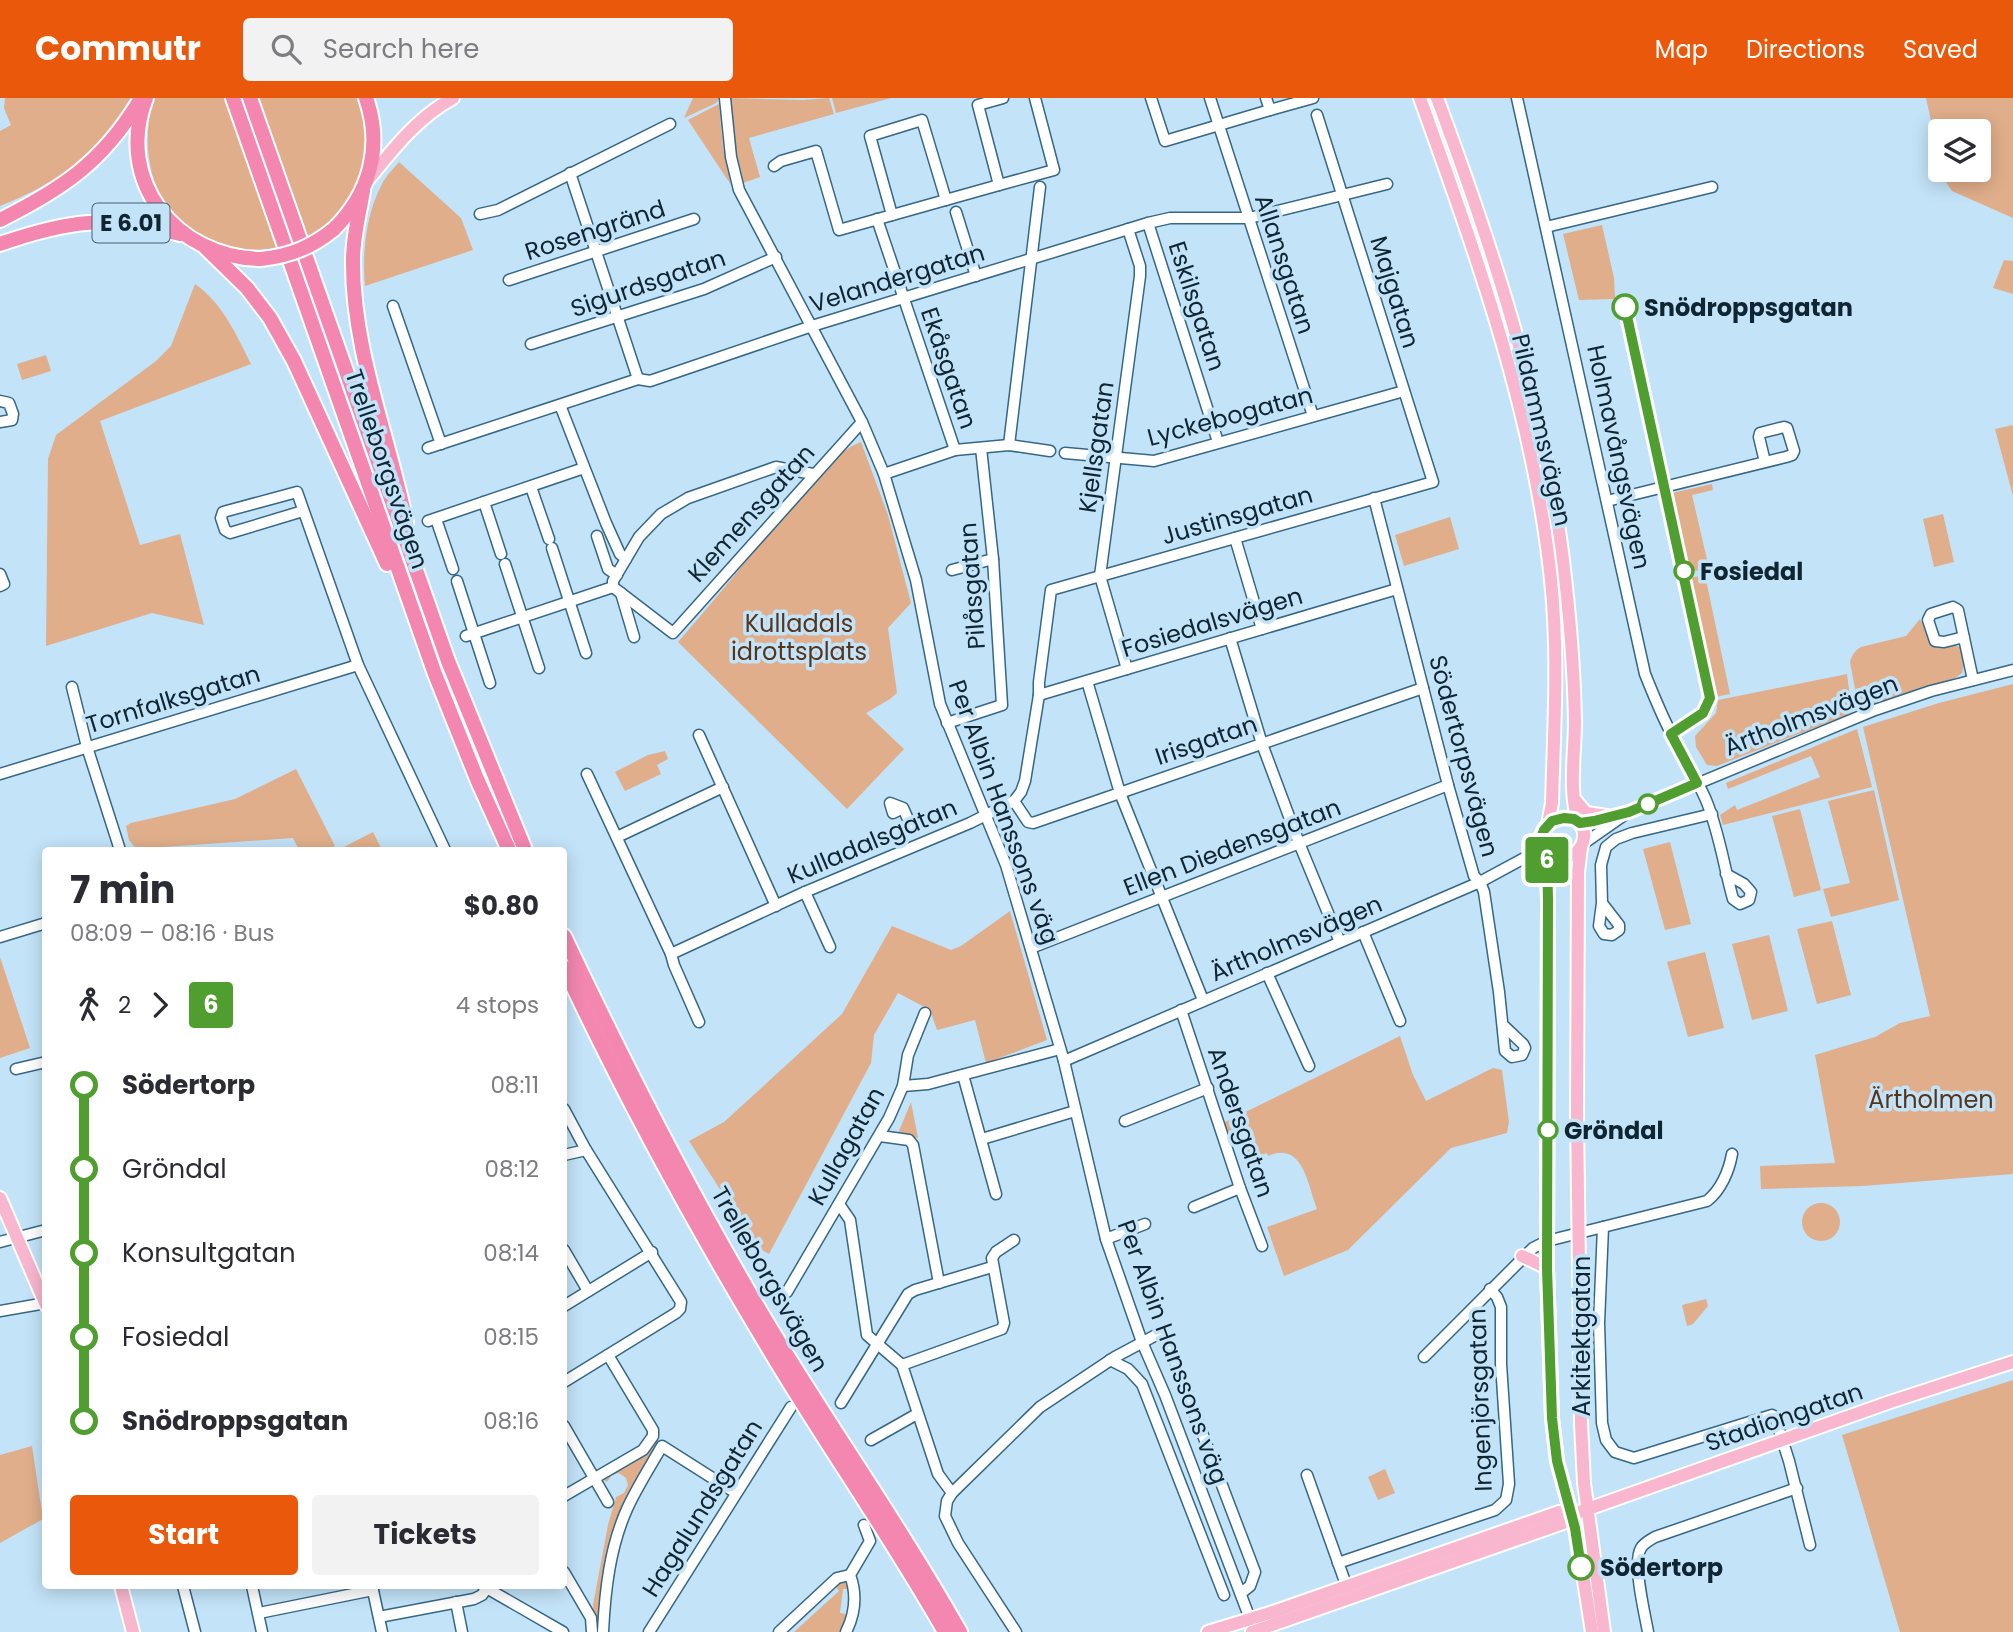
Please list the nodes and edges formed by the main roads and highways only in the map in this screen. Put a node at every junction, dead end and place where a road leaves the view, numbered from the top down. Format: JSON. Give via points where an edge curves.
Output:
{"nodes":[{"id":1,"x":233,"y":98,"type":"edge"},
{"id":2,"x":250,"y":98,"type":"edge"},
{"id":3,"x":366,"y":98,"type":"edge"},
{"id":4,"x":453,"y":98,"type":"edge"},
{"id":5,"x":1420,"y":98,"type":"edge"},
{"id":6,"x":1437,"y":98,"type":"edge"},
{"id":7,"x":143,"y":102,"type":"edge"},
{"id":8,"x":83,"y":171,"type":"junction"},
{"id":9,"x":365,"y":186,"type":"junction"},
{"id":10,"x":0,"y":210,"type":"edge"},
{"id":11,"x":0,"y":220,"type":"edge"},
{"id":12,"x":195,"y":242,"type":"junction"},
{"id":13,"x":0,"y":247,"type":"edge"},
{"id":14,"x":412,"y":565,"type":"junction"},
{"id":15,"x":411,"y":608,"type":"junction"},
{"id":16,"x":1575,"y":799,"type":"junction"},
{"id":17,"x":1607,"y":816,"type":"road end"},
{"id":18,"x":1580,"y":822,"type":"junction"},
{"id":19,"x":1548,"y":824,"type":"junction"},
{"id":20,"x":1582,"y":845,"type":"junction"},
{"id":21,"x":508,"y":847,"type":"edge"},
{"id":22,"x":524,"y":847,"type":"edge"},
{"id":23,"x":1544,"y":850,"type":"junction"},
{"id":24,"x":567,"y":942,"type":"edge"},
{"id":25,"x":567,"y":973,"type":"edge"},
{"id":26,"x":0,"y":1198,"type":"edge"},
{"id":27,"x":1522,"y":1256,"type":"road end"},
{"id":28,"x":1547,"y":1268,"type":"junction"},
{"id":29,"x":42,"y":1297,"type":"edge"},
{"id":30,"x":2013,"y":1362,"type":"edge"},
{"id":31,"x":1563,"y":1488,"type":"junction"},
{"id":32,"x":1588,"y":1510,"type":"junction"},
{"id":33,"x":1550,"y":1515,"type":"junction"},
{"id":34,"x":1571,"y":1515,"type":"junction"},
{"id":35,"x":122,"y":1589,"type":"edge"},
{"id":36,"x":1348,"y":1591,"type":"junction"},
{"id":37,"x":1253,"y":1629,"type":"edge"},
{"id":38,"x":134,"y":1632,"type":"edge"},
{"id":39,"x":945,"y":1632,"type":"edge"},
{"id":40,"x":960,"y":1632,"type":"edge"},
{"id":41,"x":1208,"y":1632,"type":"edge"},
{"id":42,"x":1592,"y":1632,"type":"edge"},
{"id":43,"x":1604,"y":1632,"type":"edge"}],
"edges":[{"from":1,"to":15,"type":"highway","name":"Trelleborgsvägen"},
{"from":2,"to":14,"type":"highway","name":"Trelleborgsvägen"},
{"from":3,"to":9,"type":"highway","via":[[374,140]]},
{"from":4,"to":9,"type":"main road","via":[[410,132]]},
{"from":5,"to":19,"type":"main road","name":"Pildammsvägen","via":[[1495,320],[1533,464],[1555,640],[1556,711]]},
{"from":6,"to":16,"type":"main road","name":"Pildammsvägen","via":[[1488,238],[1544,442],[1571,625]]},
{"from":7,"to":8,"type":"highway","via":[[133,125]]},
{"from":7,"to":12,"type":"highway","via":[[138,151],[144,179],[156,204]]},
{"from":8,"to":10,"type":"highway"},
{"from":8,"to":11,"type":"highway","number":"E 6.01"},
{"from":9,"to":12,"type":"highway","bridge":true,"via":[[346,218],[315,243],[293,253],[261,259],[233,257]]},
{"from":9,"to":14,"type":"highway","via":[[354,246],[354,297]]},
{"from":12,"to":13,"type":"highway","number":"E 6.01","via":[[126,222],[77,223]]},
{"from":12,"to":15,"type":"highway","via":[[258,300],[281,337]]},
{"from":14,"to":22,"type":"highway","name":"Trelleborgsvägen"},
{"from":15,"to":21,"type":"highway","name":"Trelleborgsvägen"},
{"from":16,"to":17,"type":"main road","via":[[1586,813]]},
{"from":16,"to":18,"type":"main road","name":"Pildammsvägen"},
{"from":18,"to":19,"type":"main road","name":"Ärtholmsvägen","via":[[1560,818]]},
{"from":18,"to":20,"type":"main road","via":[[1585,833]]},
{"from":19,"to":23,"type":"main road","via":[[1541,838]]},
{"from":20,"to":23,"type":"main road","name":"Ärtholmsvägen","via":[[1566,858]]},
{"from":20,"to":32,"type":"main road","via":[[1578,872],[1577,1116],[1581,1424]]},
{"from":23,"to":28,"type":"main road","via":[[1548,899]]},
{"from":24,"to":40,"type":"highway","name":"Trelleborgsvägen","via":[[665,1142],[730,1258]]},
{"from":25,"to":39,"type":"highway","name":"Trelleborgsvägen","via":[[657,1152],[729,1281]]},
{"from":26,"to":29,"type":"main road"},
{"from":27,"to":28,"type":"main road"},
{"from":28,"to":31,"type":"main road","via":[[1552,1418]]},
{"from":30,"to":32,"type":"main road","name":"Stadiongatan"},
{"from":31,"to":33,"type":"main road"},
{"from":31,"to":34,"type":"main road"},
{"from":32,"to":34,"type":"main road","name":"Stadiongatan"},
{"from":32,"to":43,"type":"main road"},
{"from":33,"to":34,"type":"main road","name":"Stadiongatan"},
{"from":33,"to":36,"type":"main road","name":"Stadiongatan"},
{"from":34,"to":36,"type":"main road","name":"Stadiongatan","via":[[1563,1523]]},
{"from":34,"to":42,"type":"main road"},
{"from":35,"to":38,"type":"main road"},
{"from":36,"to":37,"type":"main road","name":"Stadiongatan"},
{"from":37,"to":41,"type":"main road","name":"Stadiongatan"}]}
